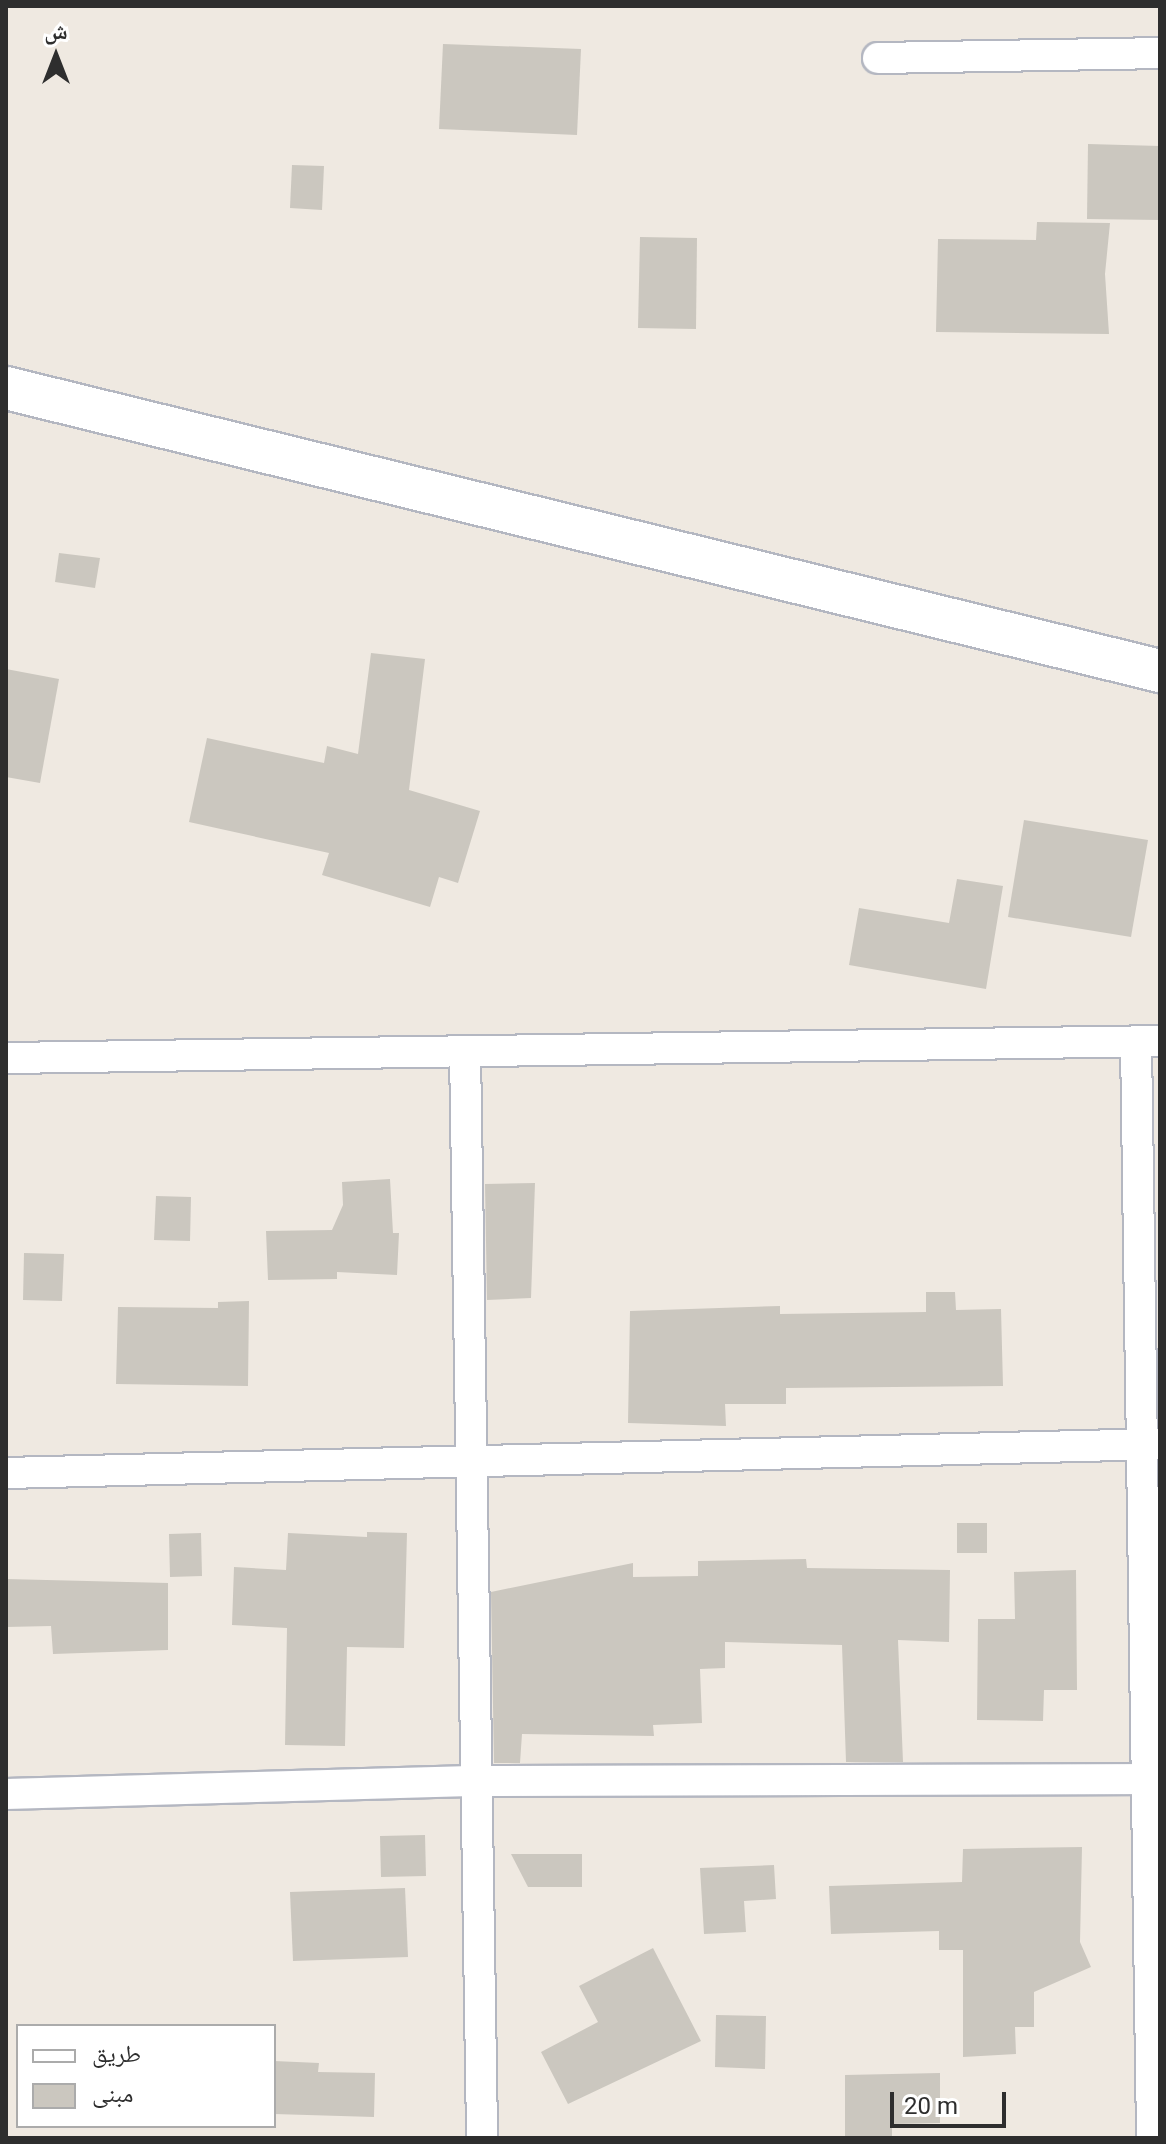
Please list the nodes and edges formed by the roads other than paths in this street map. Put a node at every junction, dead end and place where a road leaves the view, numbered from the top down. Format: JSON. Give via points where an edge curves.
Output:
{"nodes":[{"id":1,"x":1160,"y":53,"type":"edge"},
{"id":2,"x":878,"y":58,"type":"dead end"},
{"id":3,"x":6,"y":388,"type":"edge"},
{"id":4,"x":1160,"y":671,"type":"edge"},
{"id":5,"x":1148,"y":1042,"type":"edge"},
{"id":6,"x":465,"y":1051,"type":"junction"},
{"id":7,"x":6,"y":1058,"type":"edge"},
{"id":8,"x":1153,"y":1444,"type":"edge"},
{"id":9,"x":474,"y":1461,"type":"junction"},
{"id":10,"x":6,"y":1473,"type":"edge"},
{"id":11,"x":1155,"y":1780,"type":"edge"},
{"id":12,"x":480,"y":1781,"type":"junction"},
{"id":13,"x":6,"y":1794,"type":"edge"},
{"id":14,"x":482,"y":2138,"type":"edge"},
{"id":15,"x":1152,"y":2138,"type":"edge"}],
"edges":[{"from":1,"to":2,"type":"street"},
{"from":3,"to":4,"type":"street"},
{"from":5,"to":6,"type":"street"},
{"from":5,"to":8,"type":"street"},
{"from":6,"to":7,"type":"street"},
{"from":6,"to":9,"type":"street"},
{"from":8,"to":9,"type":"street"},
{"from":8,"to":11,"type":"street"},
{"from":9,"to":10,"type":"street"},
{"from":9,"to":12,"type":"street"},
{"from":11,"to":12,"type":"street"},
{"from":11,"to":15,"type":"street"},
{"from":12,"to":13,"type":"street"},
{"from":12,"to":14,"type":"street"}]}
